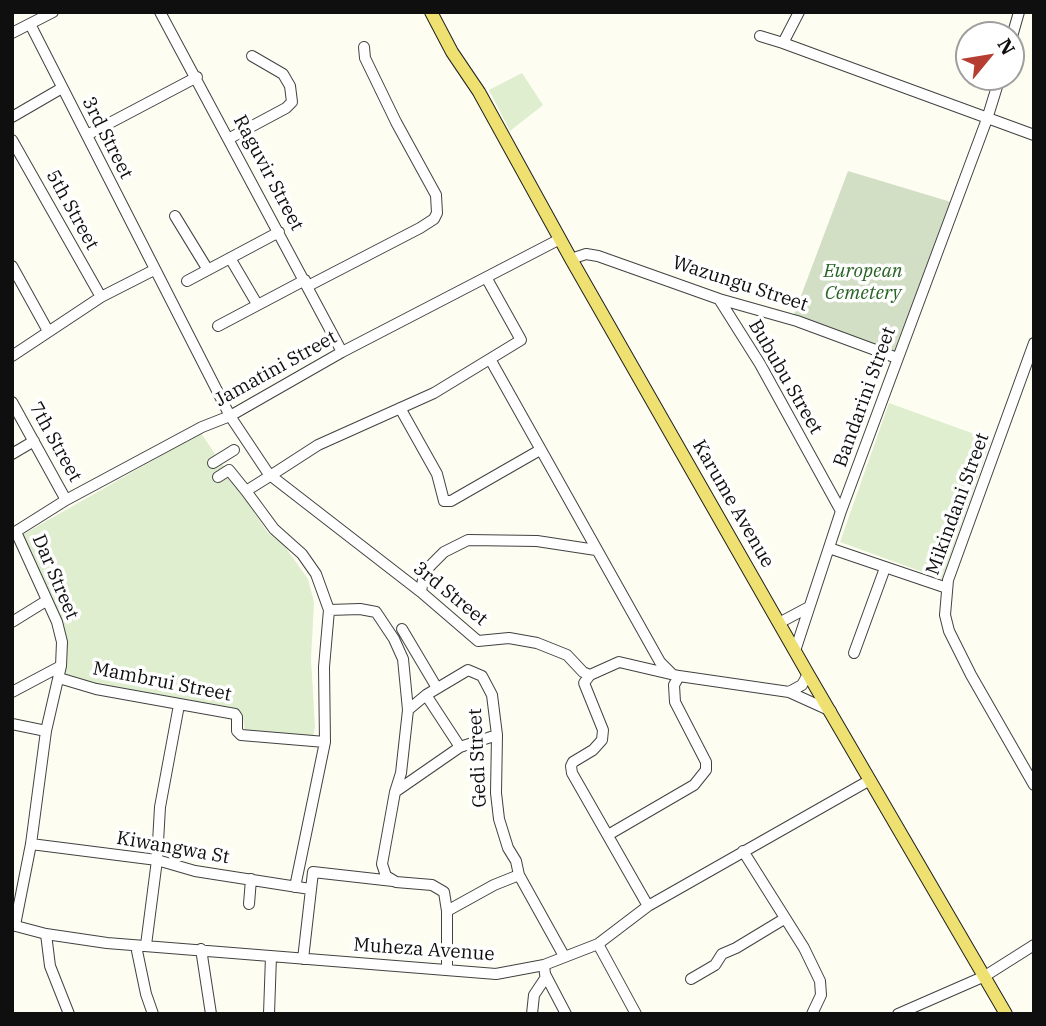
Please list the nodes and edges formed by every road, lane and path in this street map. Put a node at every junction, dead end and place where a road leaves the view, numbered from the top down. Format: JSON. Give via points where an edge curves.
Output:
{"nodes":[{"id":1,"x":160,"y":12,"type":"edge"},
{"id":2,"x":431,"y":12,"type":"edge"},
{"id":3,"x":799,"y":12,"type":"edge"},
{"id":4,"x":47,"y":14,"type":"edge"},
{"id":5,"x":30,"y":24,"type":"junction"},
{"id":6,"x":12,"y":33,"type":"edge"},
{"id":7,"x":760,"y":36,"type":"dead end"},
{"id":8,"x":783,"y":43,"type":"junction"},
{"id":9,"x":364,"y":47,"type":"dead end"},
{"id":10,"x":252,"y":56,"type":"dead end"},
{"id":11,"x":197,"y":77,"type":"junction"},
{"id":12,"x":62,"y":88,"type":"junction"},
{"id":13,"x":996,"y":91,"type":"edge"},
{"id":14,"x":12,"y":117,"type":"edge"},
{"id":15,"x":987,"y":119,"type":"junction"},
{"id":16,"x":87,"y":135,"type":"junction"},
{"id":17,"x":1034,"y":135,"type":"edge"},
{"id":18,"x":230,"y":138,"type":"junction"},
{"id":19,"x":12,"y":139,"type":"edge"},
{"id":20,"x":175,"y":216,"type":"dead end"},
{"id":21,"x":279,"y":232,"type":"junction"},
{"id":22,"x":560,"y":239,"type":"junction"},
{"id":23,"x":230,"y":258,"type":"junction"},
{"id":24,"x":571,"y":259,"type":"junction"},
{"id":25,"x":12,"y":266,"type":"edge"},
{"id":26,"x":154,"y":270,"type":"junction"},
{"id":27,"x":208,"y":270,"type":"junction"},
{"id":28,"x":487,"y":279,"type":"junction"},
{"id":29,"x":187,"y":281,"type":"dead end"},
{"id":30,"x":306,"y":283,"type":"junction"},
{"id":31,"x":101,"y":297,"type":"junction"},
{"id":32,"x":719,"y":299,"type":"junction"},
{"id":33,"x":257,"y":304,"type":"junction"},
{"id":34,"x":218,"y":326,"type":"dead end"},
{"id":35,"x":48,"y":331,"type":"junction"},
{"id":36,"x":1034,"y":343,"type":"edge"},
{"id":37,"x":342,"y":352,"type":"junction"},
{"id":38,"x":12,"y":356,"type":"edge"},
{"id":39,"x":897,"y":358,"type":"junction"},
{"id":40,"x":490,"y":359,"type":"junction"},
{"id":41,"x":12,"y":402,"type":"edge"},
{"id":42,"x":400,"y":408,"type":"junction"},
{"id":43,"x":230,"y":416,"type":"junction"},
{"id":44,"x":34,"y":441,"type":"junction"},
{"id":45,"x":234,"y":450,"type":"dead end"},
{"id":46,"x":540,"y":450,"type":"junction"},
{"id":47,"x":12,"y":454,"type":"edge"},
{"id":48,"x":213,"y":463,"type":"dead end"},
{"id":49,"x":270,"y":475,"type":"junction"},
{"id":50,"x":218,"y":477,"type":"dead end"},
{"id":51,"x":246,"y":491,"type":"junction"},
{"id":52,"x":66,"y":500,"type":"junction"},
{"id":53,"x":841,"y":511,"type":"junction"},
{"id":54,"x":14,"y":533,"type":"edge"},
{"id":55,"x":829,"y":548,"type":"junction"},
{"id":56,"x":596,"y":550,"type":"junction"},
{"id":57,"x":885,"y":568,"type":"junction"},
{"id":58,"x":947,"y":588,"type":"junction"},
{"id":59,"x":421,"y":592,"type":"junction"},
{"id":60,"x":46,"y":601,"type":"junction"},
{"id":61,"x":809,"y":607,"type":"junction"},
{"id":62,"x":329,"y":610,"type":"junction"},
{"id":63,"x":12,"y":622,"type":"edge"},
{"id":64,"x":779,"y":624,"type":"junction"},
{"id":65,"x":402,"y":629,"type":"dead end"},
{"id":66,"x":796,"y":651,"type":"junction"},
{"id":67,"x":854,"y":653,"type":"dead end"},
{"id":68,"x":61,"y":666,"type":"junction"},
{"id":69,"x":590,"y":674,"type":"junction"},
{"id":70,"x":808,"y":674,"type":"junction"},
{"id":71,"x":676,"y":675,"type":"junction"},
{"id":72,"x":59,"y":678,"type":"junction"},
{"id":73,"x":437,"y":688,"type":"junction"},
{"id":74,"x":12,"y":692,"type":"edge"},
{"id":75,"x":789,"y":692,"type":"junction"},
{"id":76,"x":426,"y":695,"type":"junction"},
{"id":77,"x":178,"y":705,"type":"junction"},
{"id":78,"x":408,"y":710,"type":"junction"},
{"id":79,"x":831,"y":711,"type":"junction"},
{"id":80,"x":12,"y":724,"type":"edge"},
{"id":81,"x":46,"y":731,"type":"junction"},
{"id":82,"x":497,"y":735,"type":"junction"},
{"id":83,"x":325,"y":742,"type":"junction"},
{"id":84,"x":460,"y":747,"type":"junction"},
{"id":85,"x":870,"y":780,"type":"junction"},
{"id":86,"x":1034,"y":785,"type":"edge"},
{"id":87,"x":395,"y":792,"type":"junction"},
{"id":88,"x":608,"y":835,"type":"junction"},
{"id":89,"x":31,"y":845,"type":"junction"},
{"id":90,"x":743,"y":851,"type":"junction"},
{"id":91,"x":157,"y":860,"type":"junction"},
{"id":92,"x":12,"y":870,"type":"edge"},
{"id":93,"x":24,"y":873,"type":"junction"},
{"id":94,"x":519,"y":875,"type":"junction"},
{"id":95,"x":251,"y":879,"type":"junction"},
{"id":96,"x":396,"y":882,"type":"junction"},
{"id":97,"x":295,"y":887,"type":"junction"},
{"id":98,"x":310,"y":889,"type":"junction"},
{"id":99,"x":249,"y":904,"type":"dead end"},
{"id":100,"x":648,"y":906,"type":"junction"},
{"id":101,"x":447,"y":911,"type":"junction"},
{"id":102,"x":784,"y":919,"type":"junction"},
{"id":103,"x":14,"y":925,"type":"edge"},
{"id":104,"x":46,"y":934,"type":"junction"},
{"id":105,"x":598,"y":944,"type":"junction"},
{"id":106,"x":141,"y":945,"type":"junction"},
{"id":107,"x":1034,"y":945,"type":"edge"},
{"id":108,"x":201,"y":949,"type":"junction"},
{"id":109,"x":271,"y":956,"type":"junction"},
{"id":110,"x":564,"y":956,"type":"junction"},
{"id":111,"x":303,"y":959,"type":"junction"},
{"id":112,"x":544,"y":965,"type":"junction"},
{"id":113,"x":447,"y":970,"type":"junction"},
{"id":114,"x":985,"y":976,"type":"junction"},
{"id":115,"x":547,"y":977,"type":"junction"},
{"id":116,"x":691,"y":979,"type":"dead end"},
{"id":117,"x":69,"y":1014,"type":"edge"},
{"id":118,"x":153,"y":1014,"type":"edge"},
{"id":119,"x":211,"y":1014,"type":"edge"},
{"id":120,"x":269,"y":1014,"type":"edge"},
{"id":121,"x":532,"y":1014,"type":"edge"},
{"id":122,"x":566,"y":1014,"type":"edge"},
{"id":123,"x":636,"y":1014,"type":"edge"},
{"id":124,"x":812,"y":1014,"type":"edge"},
{"id":125,"x":898,"y":1014,"type":"edge"},
{"id":126,"x":1006,"y":1014,"type":"edge"}],
"edges":[{"from":1,"to":11,"type":"street","name":"Raguvir Street"},
{"from":2,"to":22,"type":"main road","name":"Karume Avenue"},
{"from":3,"to":8,"type":"street"},
{"from":4,"to":5,"type":"street"},
{"from":5,"to":6,"type":"street"},
{"from":5,"to":12,"type":"street","name":"3rd Street"},
{"from":7,"to":8,"type":"street"},
{"from":8,"to":15,"type":"street"},
{"from":9,"to":30,"type":"street","via":[[396,122],[436,195],[437,213],[420,228]]},
{"from":10,"to":18,"type":"street","via":[[284,75],[292,102]]},
{"from":11,"to":16,"type":"street"},
{"from":11,"to":18,"type":"street","name":"Raguvir Street"},
{"from":12,"to":14,"type":"street"},
{"from":12,"to":16,"type":"street","name":"3rd Street"},
{"from":13,"to":15,"type":"street","name":"Bandarini Street"},
{"from":15,"to":17,"type":"street"},
{"from":15,"to":39,"type":"street","name":"Bandarini Street"},
{"from":16,"to":26,"type":"street","name":"3rd Street"},
{"from":18,"to":21,"type":"street","name":"Raguvir Street"},
{"from":19,"to":31,"type":"street","name":"5th Street"},
{"from":20,"to":27,"type":"street"},
{"from":21,"to":23,"type":"street"},
{"from":21,"to":30,"type":"street","name":"Raguvir Street"},
{"from":22,"to":24,"type":"main road","name":"Karume Avenue"},
{"from":22,"to":28,"type":"street","name":"Jamatini Street"},
{"from":23,"to":27,"type":"street"},
{"from":23,"to":33,"type":"street"},
{"from":24,"to":32,"type":"street","name":"Wazungu Street","via":[[598,256]]},
{"from":24,"to":64,"type":"main road","name":"Karume Avenue"},
{"from":25,"to":35,"type":"street"},
{"from":26,"to":31,"type":"street"},
{"from":26,"to":43,"type":"street","name":"3rd Street"},
{"from":27,"to":29,"type":"street"},
{"from":28,"to":37,"type":"street","name":"Jamatini Street"},
{"from":28,"to":40,"type":"street","via":[[521,340]]},
{"from":30,"to":33,"type":"street"},
{"from":30,"to":37,"type":"street","name":"Raguvir Street"},
{"from":31,"to":35,"type":"street"},
{"from":32,"to":39,"type":"street","name":"Wazungu Street","via":[[797,321]]},
{"from":32,"to":53,"type":"street","name":"Bububu Street"},
{"from":33,"to":34,"type":"street"},
{"from":35,"to":38,"type":"street"},
{"from":36,"to":58,"type":"street","name":"Mikindani Street"},
{"from":37,"to":43,"type":"street","name":"Jamatini Street"},
{"from":39,"to":53,"type":"street","name":"Bandarini Street"},
{"from":40,"to":42,"type":"street"},
{"from":40,"to":46,"type":"street"},
{"from":41,"to":44,"type":"street","name":"7th Street"},
{"from":42,"to":46,"type":"street","via":[[437,474],[444,501]]},
{"from":42,"to":49,"type":"street","via":[[318,446]]},
{"from":43,"to":49,"type":"street","name":"3rd Street"},
{"from":43,"to":52,"type":"street","name":"Jamatini Street"},
{"from":44,"to":47,"type":"street"},
{"from":44,"to":52,"type":"street","name":"7th Street"},
{"from":45,"to":48,"type":"street"},
{"from":46,"to":56,"type":"street"},
{"from":49,"to":51,"type":"street"},
{"from":49,"to":59,"type":"street","name":"3rd Street"},
{"from":50,"to":51,"type":"street","via":[[229,470]]},
{"from":51,"to":62,"type":"street","via":[[316,574]]},
{"from":52,"to":54,"type":"street","name":"Jamatini Street"},
{"from":53,"to":55,"type":"street","name":"Bandarini Street"},
{"from":54,"to":60,"type":"street","name":"Dar Street"},
{"from":55,"to":57,"type":"street"},
{"from":55,"to":61,"type":"street","name":"Bandarini Street"},
{"from":56,"to":59,"type":"street","via":[[537,541],[468,540],[432,564],[424,573]]},
{"from":56,"to":71,"type":"street","via":[[660,662]]},
{"from":57,"to":58,"type":"street"},
{"from":57,"to":67,"type":"street"},
{"from":58,"to":86,"type":"street","name":"Mikindani Street","via":[[949,631]]},
{"from":59,"to":69,"type":"street","name":"3rd Street","via":[[478,641],[509,638],[537,643],[567,655]]},
{"from":60,"to":63,"type":"street"},
{"from":60,"to":68,"type":"street","name":"Dar Street","via":[[62,642]]},
{"from":61,"to":64,"type":"street"},
{"from":61,"to":66,"type":"street","name":"Bandarini Street"},
{"from":62,"to":78,"type":"street","via":[[376,612],[403,659]]},
{"from":62,"to":83,"type":"street"},
{"from":64,"to":66,"type":"main road","name":"Karume Avenue"},
{"from":65,"to":73,"type":"street"},
{"from":66,"to":70,"type":"main road","name":"Karume Avenue"},
{"from":68,"to":72,"type":"street","name":"Dar Street"},
{"from":68,"to":74,"type":"street"},
{"from":69,"to":71,"type":"street","via":[[619,662]]},
{"from":69,"to":88,"type":"street","via":[[584,683],[603,730],[602,740],[571,765]]},
{"from":70,"to":75,"type":"street","via":[[802,685]]},
{"from":70,"to":79,"type":"main road","name":"Karume Avenue"},
{"from":71,"to":75,"type":"street"},
{"from":71,"to":88,"type":"street","via":[[675,702],[706,762],[706,771],[694,785]]},
{"from":72,"to":77,"type":"street","name":"Mambrui Street"},
{"from":72,"to":81,"type":"street","name":"Dar Street"},
{"from":73,"to":76,"type":"street","name":"Gedi Street"},
{"from":73,"to":82,"type":"street","name":"Gedi Street","via":[[468,670],[482,676],[492,695]]},
{"from":75,"to":79,"type":"street"},
{"from":76,"to":78,"type":"street","name":"Gedi Street"},
{"from":76,"to":84,"type":"street"},
{"from":77,"to":83,"type":"street","name":"Mambrui Street","via":[[236,714],[241,735]]},
{"from":77,"to":91,"type":"street","via":[[163,782]]},
{"from":78,"to":87,"type":"street"},
{"from":79,"to":85,"type":"main road","name":"Karume Avenue"},
{"from":80,"to":81,"type":"street"},
{"from":81,"to":89,"type":"street","name":"Dar Street"},
{"from":82,"to":84,"type":"street"},
{"from":82,"to":94,"type":"street","name":"Gedi Street","via":[[499,819]]},
{"from":83,"to":97,"type":"street"},
{"from":84,"to":87,"type":"street"},
{"from":85,"to":90,"type":"street","name":"Muheza Avenue"},
{"from":85,"to":114,"type":"main road","name":"Karume Avenue"},
{"from":87,"to":96,"type":"street","via":[[382,864],[386,876]]},
{"from":88,"to":100,"type":"street"},
{"from":89,"to":91,"type":"street","name":"Kiwangwa St"},
{"from":89,"to":93,"type":"street","name":"Dar Street"},
{"from":90,"to":100,"type":"street","name":"Muheza Avenue"},
{"from":90,"to":102,"type":"street"},
{"from":91,"to":95,"type":"street","name":"Kiwangwa St"},
{"from":91,"to":106,"type":"street"},
{"from":92,"to":93,"type":"street"},
{"from":93,"to":103,"type":"street","name":"Dar Street"},
{"from":94,"to":101,"type":"street"},
{"from":94,"to":110,"type":"street","name":"Gedi Street"},
{"from":95,"to":97,"type":"street","name":"Kiwangwa St"},
{"from":95,"to":99,"type":"street"},
{"from":96,"to":98,"type":"street","via":[[313,872]]},
{"from":96,"to":101,"type":"street","via":[[440,888]]},
{"from":97,"to":98,"type":"street","name":"Kiwangwa St"},
{"from":98,"to":111,"type":"street"},
{"from":100,"to":105,"type":"street","name":"Muheza Avenue"},
{"from":101,"to":113,"type":"street"},
{"from":102,"to":116,"type":"street","via":[[722,954],[715,965]]},
{"from":102,"to":124,"type":"street","via":[[820,981],[821,995]]},
{"from":103,"to":104,"type":"street","name":"Muheza Avenue"},
{"from":104,"to":106,"type":"street","name":"Muheza Avenue"},
{"from":104,"to":117,"type":"street","via":[[50,966]]},
{"from":105,"to":110,"type":"street","name":"Muheza Avenue"},
{"from":105,"to":123,"type":"street"},
{"from":106,"to":108,"type":"street","name":"Muheza Avenue"},
{"from":106,"to":118,"type":"street"},
{"from":107,"to":114,"type":"street"},
{"from":108,"to":109,"type":"street","name":"Muheza Avenue"},
{"from":108,"to":119,"type":"street"},
{"from":109,"to":111,"type":"street","name":"Muheza Avenue"},
{"from":109,"to":120,"type":"street"},
{"from":110,"to":112,"type":"street","name":"Muheza Avenue"},
{"from":111,"to":113,"type":"street","name":"Muheza Avenue"},
{"from":112,"to":113,"type":"street","name":"Muheza Avenue","via":[[496,974]]},
{"from":112,"to":115,"type":"street"},
{"from":114,"to":125,"type":"street"},
{"from":114,"to":126,"type":"main road","name":"Karume Avenue"},
{"from":115,"to":121,"type":"street","via":[[534,995]]},
{"from":115,"to":122,"type":"street"}]}
